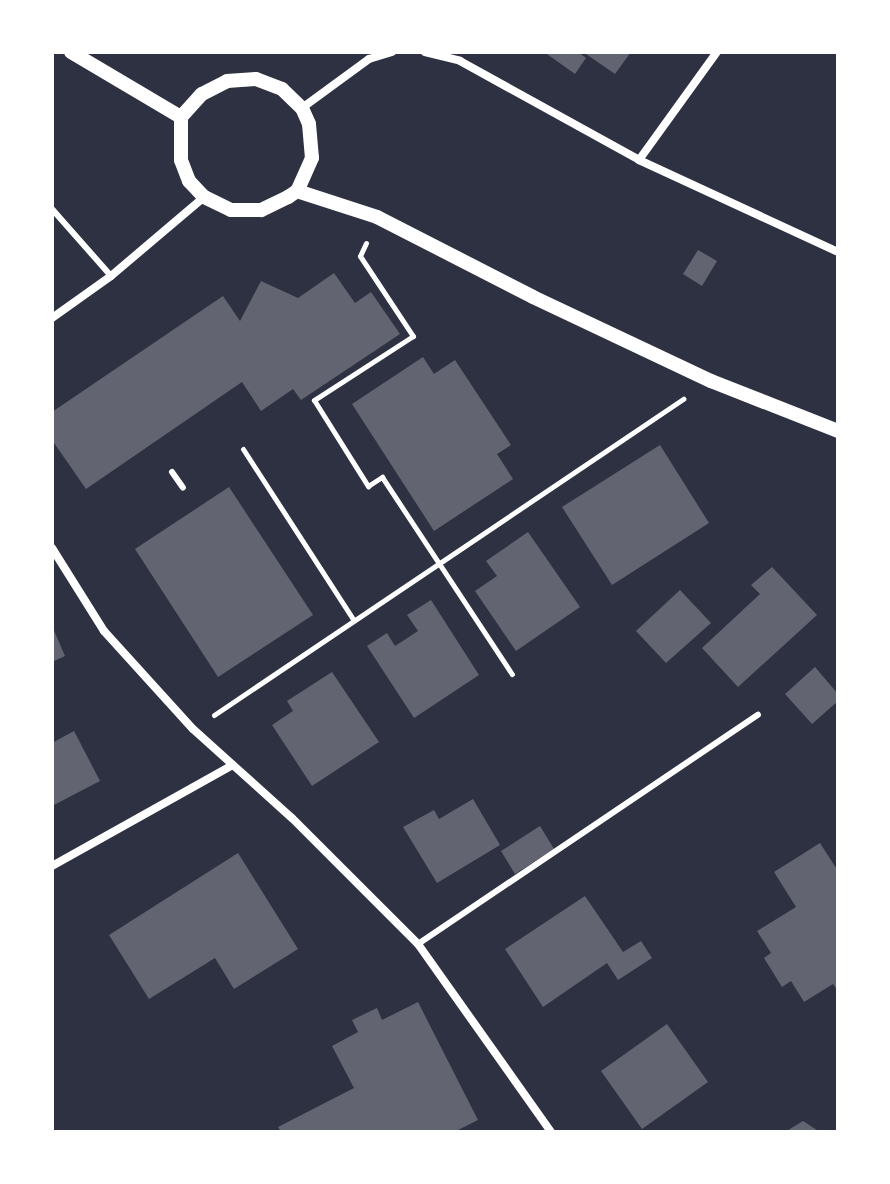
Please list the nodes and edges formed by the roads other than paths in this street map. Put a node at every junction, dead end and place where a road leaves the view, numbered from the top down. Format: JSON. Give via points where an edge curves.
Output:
{"nodes":[{"id":1,"x":71,"y":52,"type":"edge"},
{"id":2,"x":392,"y":52,"type":"edge"},
{"id":3,"x":425,"y":52,"type":"edge"},
{"id":4,"x":717,"y":52,"type":"edge"},
{"id":5,"x":302,"y":108,"type":"junction"},
{"id":6,"x":181,"y":117,"type":"junction"},
{"id":7,"x":639,"y":160,"type":"junction"},
{"id":8,"x":297,"y":191,"type":"junction"},
{"id":9,"x":204,"y":197,"type":"junction"},
{"id":10,"x":52,"y":209,"type":"edge"},
{"id":11,"x":838,"y":252,"type":"edge"},
{"id":12,"x":111,"y":276,"type":"junction"},
{"id":13,"x":52,"y":318,"type":"edge"},
{"id":14,"x":838,"y":431,"type":"edge"},
{"id":15,"x":172,"y":472,"type":"dead end"},
{"id":16,"x":183,"y":488,"type":"dead end"},
{"id":17,"x":52,"y":548,"type":"edge"},
{"id":18,"x":758,"y":715,"type":"dead end"},
{"id":19,"x":233,"y":765,"type":"junction"},
{"id":20,"x":52,"y":866,"type":"edge"},
{"id":21,"x":418,"y":944,"type":"junction"},
{"id":22,"x":548,"y":1131,"type":"edge"}],
"edges":[{"from":1,"to":6,"type":"street"},
{"from":2,"to":5,"type":"street","via":[[369,59]]},
{"from":3,"to":7,"type":"street","via":[[474,68]]},
{"from":4,"to":7,"type":"street"},
{"from":5,"to":6,"type":"street","via":[[282,89],[256,79],[227,81],[202,94]]},
{"from":5,"to":8,"type":"street","via":[[312,158]]},
{"from":6,"to":9,"type":"street","via":[[181,160],[189,181]]},
{"from":7,"to":11,"type":"street"},
{"from":8,"to":9,"type":"street","via":[[274,205],[246,212]]},
{"from":8,"to":14,"type":"street","via":[[377,217],[711,381]]},
{"from":9,"to":12,"type":"street"},
{"from":10,"to":12,"type":"lane"},
{"from":12,"to":13,"type":"street"},
{"from":15,"to":16,"type":"lane"},
{"from":17,"to":19,"type":"street","via":[[104,631]]},
{"from":18,"to":21,"type":"lane"},
{"from":19,"to":20,"type":"street"},
{"from":19,"to":21,"type":"street"},
{"from":21,"to":22,"type":"street"}]}
